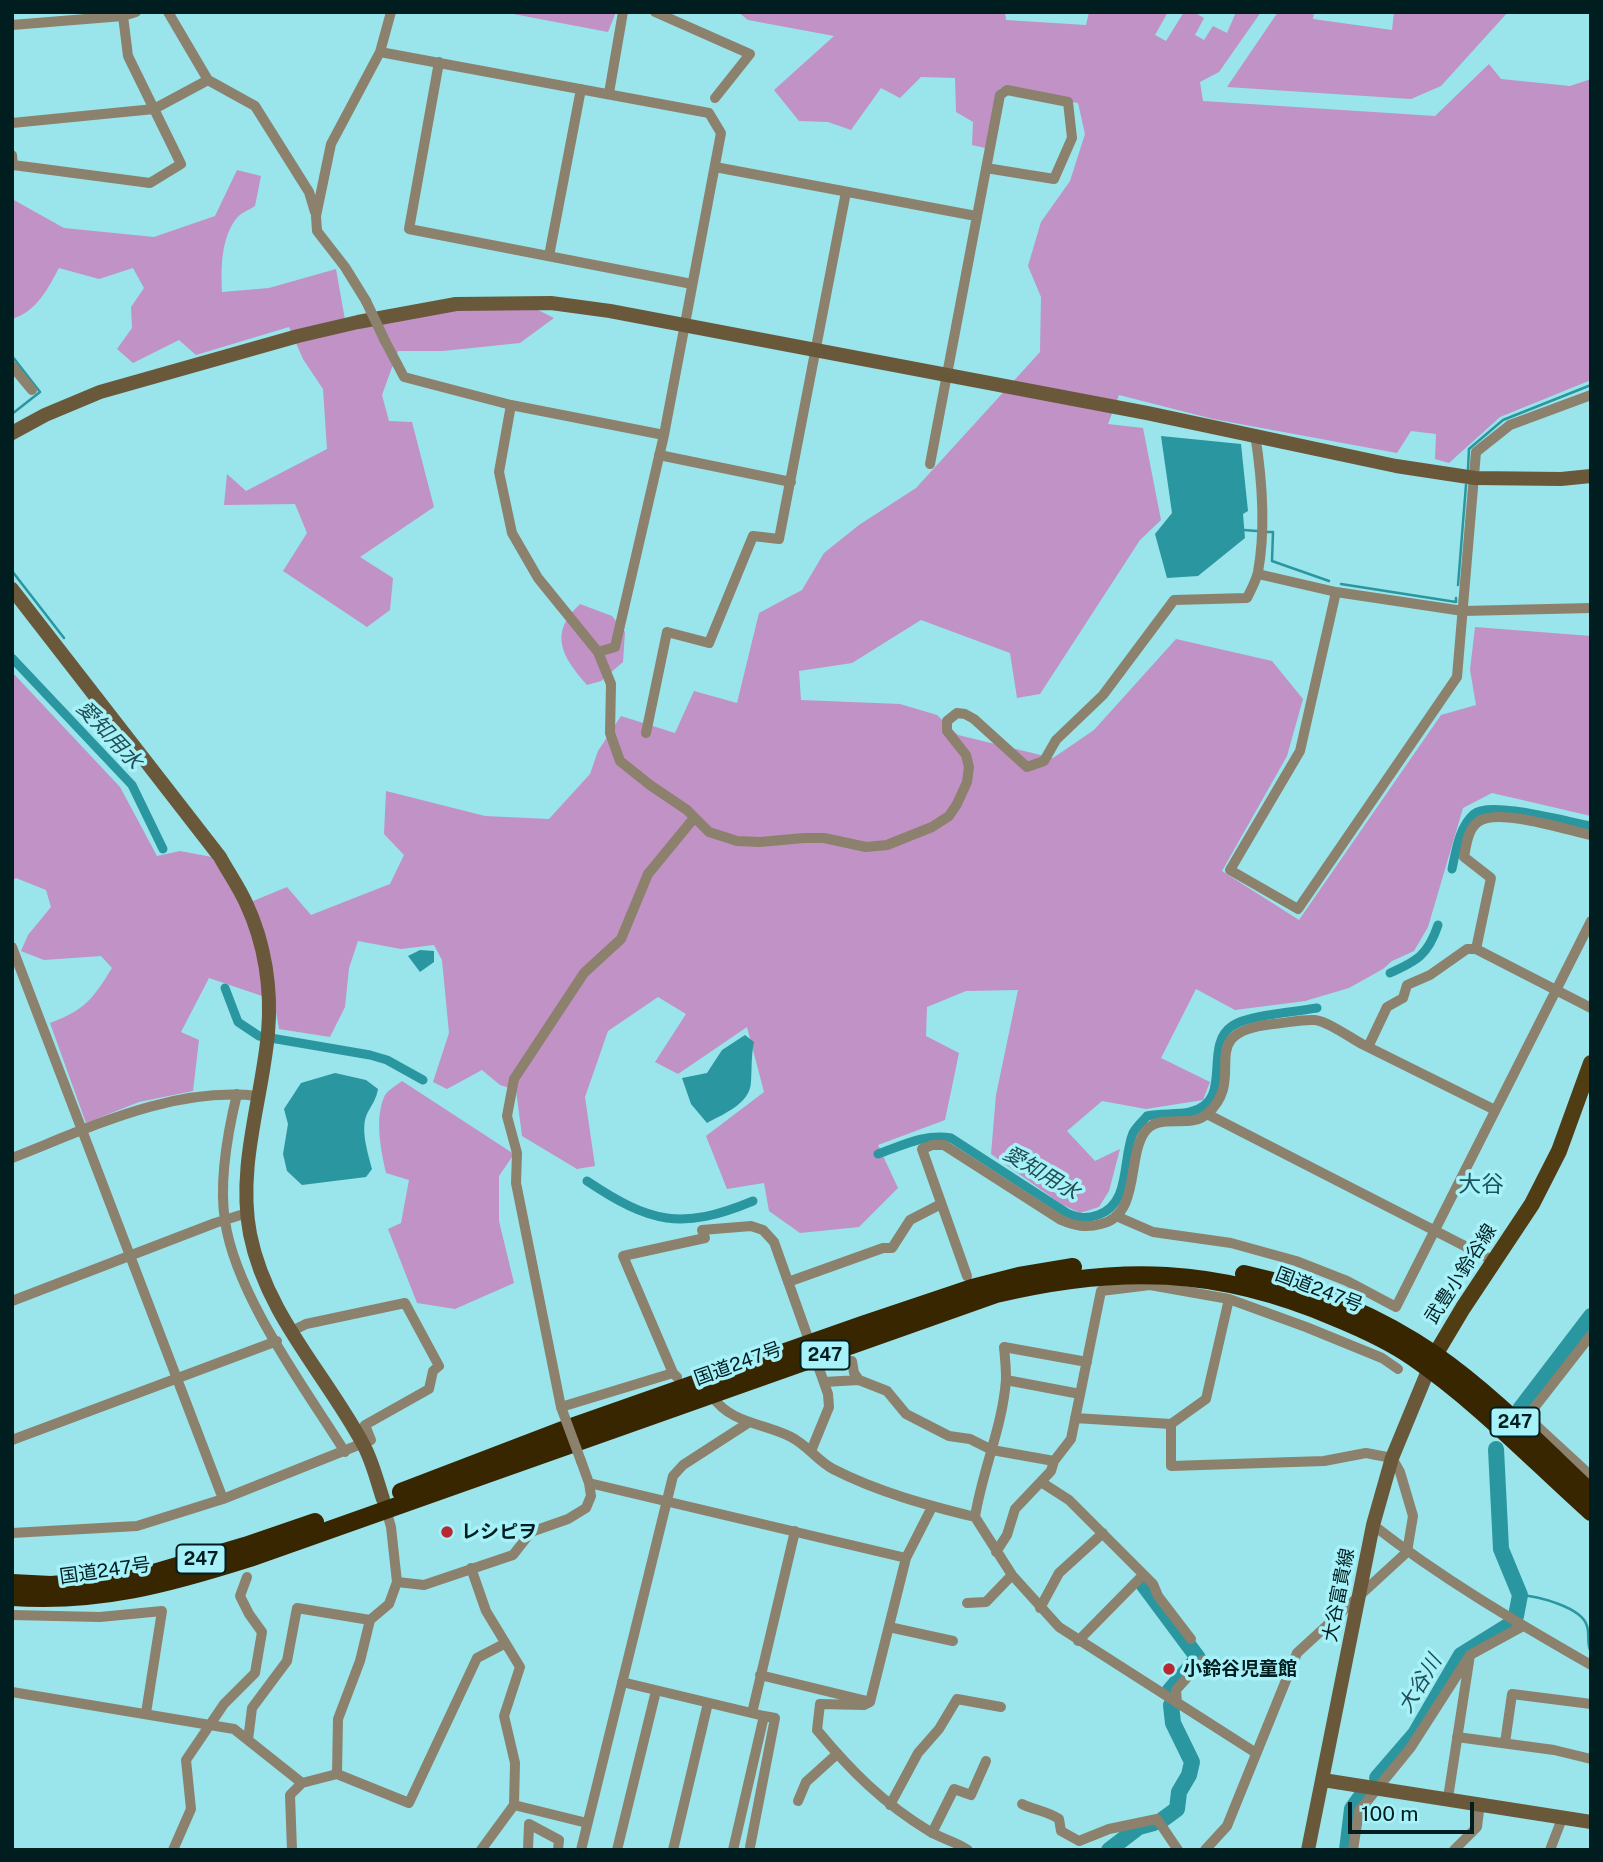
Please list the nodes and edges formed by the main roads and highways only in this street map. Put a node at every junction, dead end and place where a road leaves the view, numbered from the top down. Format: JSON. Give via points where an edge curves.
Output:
{"nodes":[{"id":1,"x":1591,"y":1063,"type":"edge"},
{"id":2,"x":813,"y":1351,"type":"junction"},
{"id":3,"x":1432,"y":1362,"type":"junction"},
{"id":4,"x":1591,"y":1493,"type":"edge"},
{"id":5,"x":385,"y":1504,"type":"junction"},
{"id":6,"x":1591,"y":1512,"type":"edge"},
{"id":7,"x":12,"y":1583,"type":"edge"},
{"id":8,"x":12,"y":1597,"type":"edge"}],
"edges":[{"from":1,"to":3,"type":"main road","name":"武豊小鈴谷線","via":[[1559,1151],[1532,1204]]},
{"from":2,"to":3,"type":"highway","name":"国道247号","number":"247","via":[[972,1288],[1090,1265],[1140,1263],[1196,1266],[1321,1295],[1363,1314]]},
{"from":2,"to":5,"type":"highway","name":"国道247号","number":"247","via":[[712,1396]]},
{"from":2,"to":5,"type":"highway","name":"国道247号","number":"247","via":[[563,1430]]},
{"from":3,"to":4,"type":"highway","name":"国道247号","number":"247","via":[[1497,1407]]},
{"from":3,"to":6,"type":"highway","name":"国道247号","number":"247","via":[[1449,1384]]},
{"from":5,"to":7,"type":"highway","name":"国道247号","number":"247","via":[[137,1578],[51,1586]]},
{"from":5,"to":8,"type":"highway","name":"国道247号","number":"247","via":[[250,1558],[143,1589],[50,1600]]}]}
